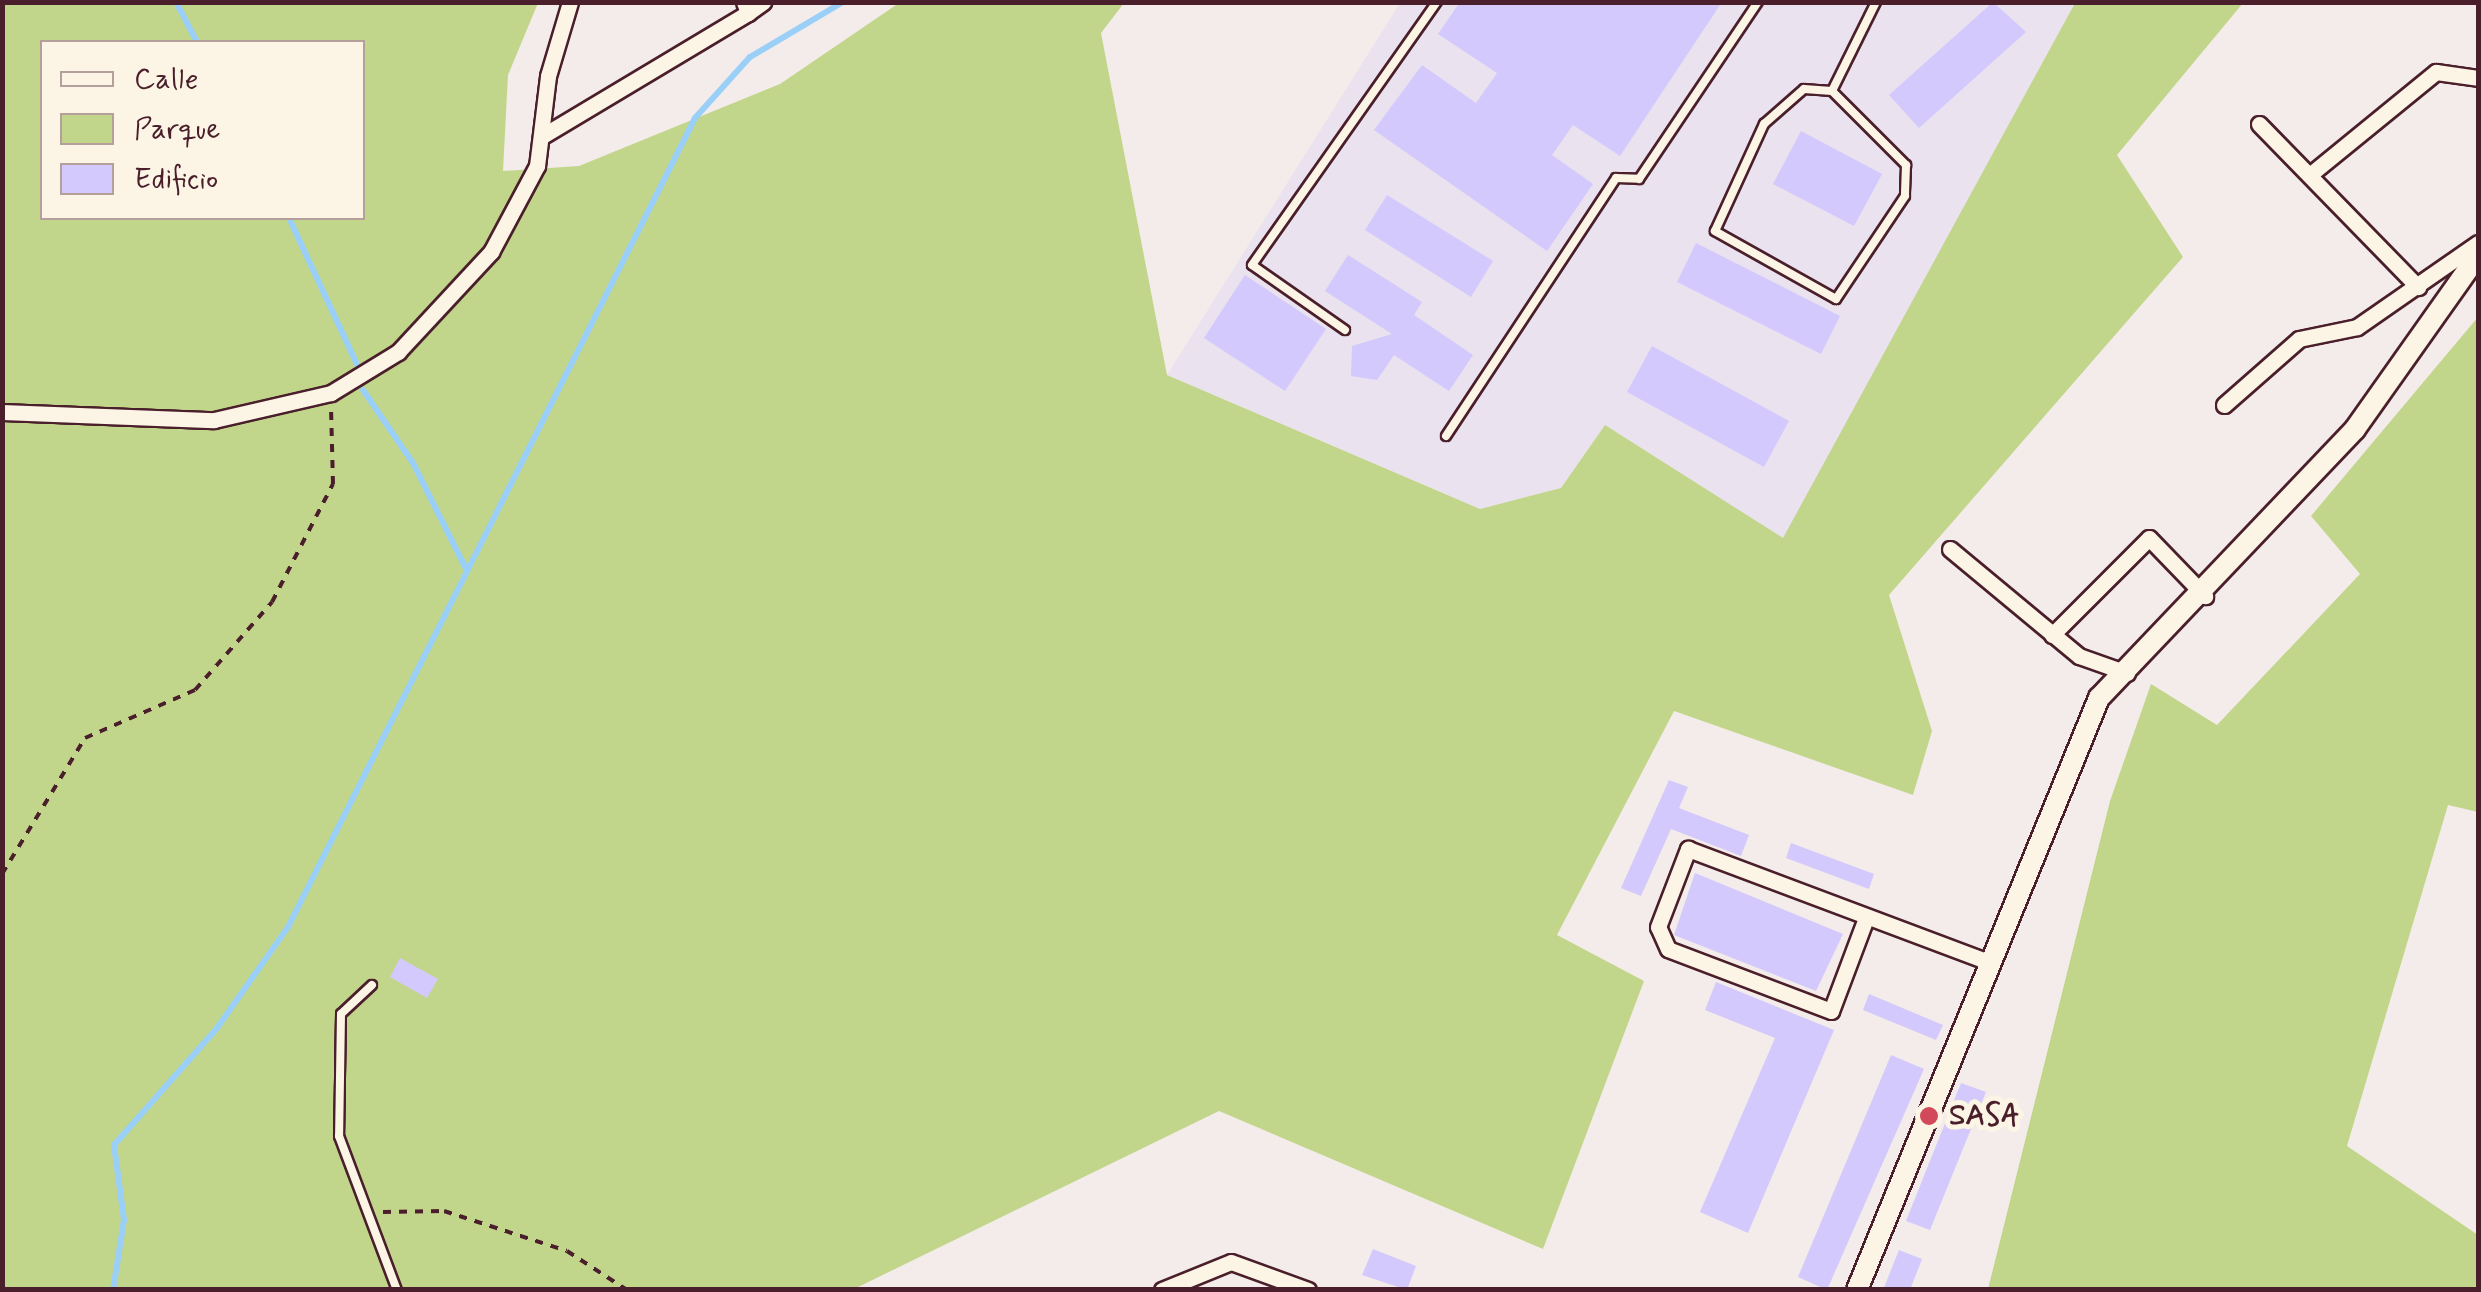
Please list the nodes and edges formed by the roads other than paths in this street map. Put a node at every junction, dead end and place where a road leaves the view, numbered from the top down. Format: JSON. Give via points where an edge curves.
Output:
{"nodes":[{"id":1,"x":570,"y":2,"type":"edge"},
{"id":2,"x":763,"y":2,"type":"edge"},
{"id":3,"x":1437,"y":2,"type":"edge"},
{"id":4,"x":1758,"y":2,"type":"edge"},
{"id":5,"x":1876,"y":2,"type":"edge"},
{"id":6,"x":746,"y":8,"type":"edge"},
{"id":7,"x":2478,"y":78,"type":"edge"},
{"id":8,"x":1832,"y":91,"type":"junction"},
{"id":9,"x":2258,"y":124,"type":"dead end"},
{"id":10,"x":544,"y":135,"type":"junction"},
{"id":11,"x":2312,"y":173,"type":"junction"},
{"id":12,"x":2478,"y":242,"type":"edge"},
{"id":13,"x":2478,"y":256,"type":"edge"},
{"id":14,"x":2418,"y":287,"type":"junction"},
{"id":15,"x":1345,"y":330,"type":"dead end"},
{"id":16,"x":2224,"y":405,"type":"dead end"},
{"id":17,"x":2,"y":412,"type":"edge"},
{"id":18,"x":1446,"y":436,"type":"dead end"},
{"id":19,"x":1950,"y":549,"type":"dead end"},
{"id":20,"x":2205,"y":596,"type":"junction"},
{"id":21,"x":2052,"y":635,"type":"junction"},
{"id":22,"x":2126,"y":672,"type":"junction"},
{"id":23,"x":1866,"y":918,"type":"junction"},
{"id":24,"x":1989,"y":962,"type":"junction"},
{"id":25,"x":372,"y":985,"type":"dead end"},
{"id":26,"x":397,"y":1290,"type":"edge"},
{"id":27,"x":1162,"y":1290,"type":"edge"},
{"id":28,"x":1308,"y":1290,"type":"edge"},
{"id":29,"x":1857,"y":1290,"type":"edge"}],
"edges":[{"from":1,"to":10,"type":"street","via":[[548,76]]},
{"from":2,"to":6,"type":"street"},
{"from":3,"to":15,"type":"lane","via":[[1252,265]]},
{"from":4,"to":18,"type":"lane","via":[[1639,179],[1616,178]]},
{"from":5,"to":8,"type":"lane"},
{"from":6,"to":10,"type":"street"},
{"from":7,"to":11,"type":"street","via":[[2436,72]]},
{"from":8,"to":8,"type":"lane","via":[[1906,164],[1905,196],[1836,299],[1715,231],[1764,124],[1804,88]]},
{"from":9,"to":11,"type":"street"},
{"from":10,"to":17,"type":"street","via":[[491,252],[398,352],[330,393],[214,420]]},
{"from":11,"to":14,"type":"street"},
{"from":12,"to":14,"type":"street"},
{"from":13,"to":20,"type":"street","via":[[2355,429]]},
{"from":14,"to":16,"type":"street","via":[[2357,328],[2299,338]]},
{"from":19,"to":21,"type":"street"},
{"from":20,"to":21,"type":"street","via":[[2149,538]]},
{"from":20,"to":22,"type":"street"},
{"from":21,"to":22,"type":"street"},
{"from":22,"to":24,"type":"street","via":[[2099,698]]},
{"from":23,"to":23,"type":"street","via":[[1688,848],[1658,927],[1668,949],[1830,1011]]},
{"from":23,"to":24,"type":"street"},
{"from":24,"to":29,"type":"street"},
{"from":25,"to":26,"type":"lane","via":[[341,1014],[339,1136]]},
{"from":27,"to":28,"type":"street","via":[[1231,1262]]}]}
